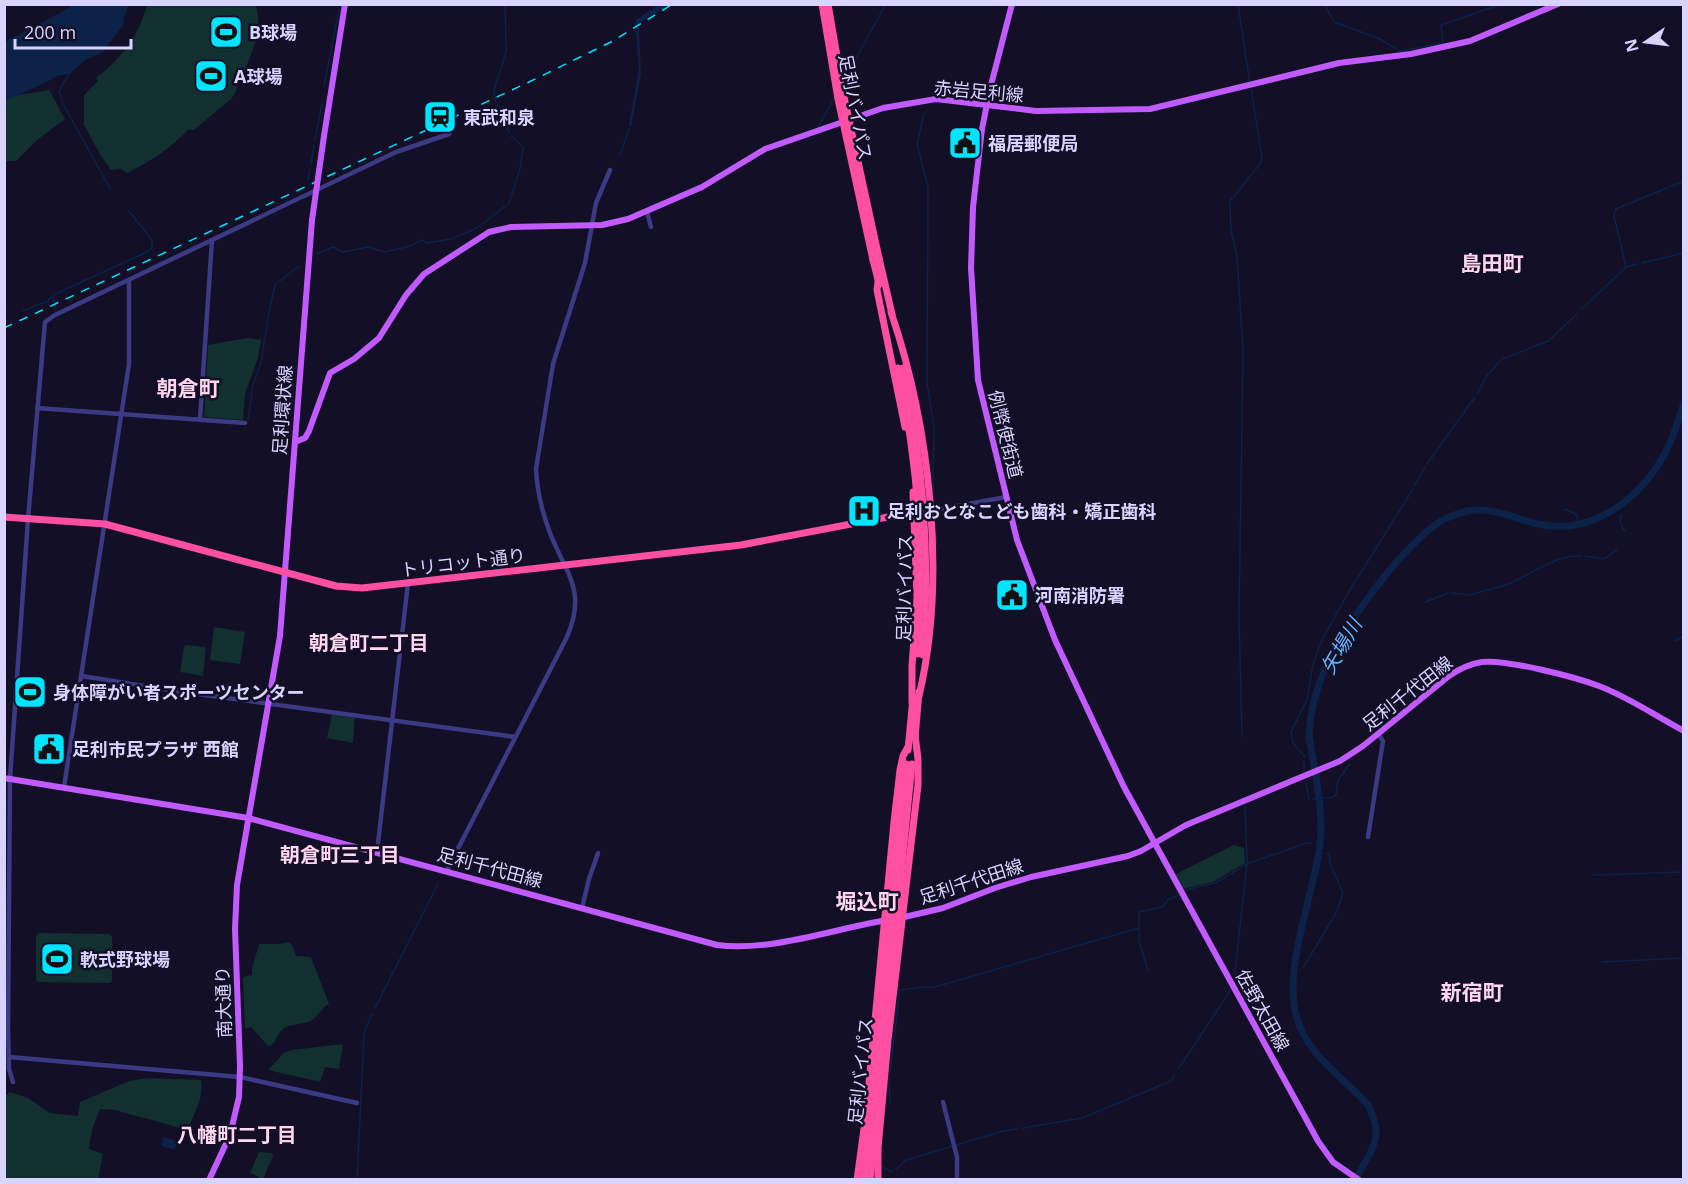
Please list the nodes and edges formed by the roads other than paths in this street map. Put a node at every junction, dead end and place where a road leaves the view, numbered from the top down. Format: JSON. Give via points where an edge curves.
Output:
{"nodes":[{"id":1,"x":345,"y":4,"type":"edge"},
{"id":2,"x":822,"y":4,"type":"edge"},
{"id":3,"x":828,"y":4,"type":"edge"},
{"id":4,"x":1012,"y":4,"type":"edge"},
{"id":5,"x":1558,"y":4,"type":"edge"},
{"id":6,"x":987,"y":104,"type":"junction"},
{"id":7,"x":449,"y":134,"type":"dead end"},
{"id":8,"x":610,"y":170,"type":"dead end"},
{"id":9,"x":647,"y":212,"type":"junction"},
{"id":10,"x":592,"y":225,"type":"junction"},
{"id":11,"x":651,"y":227,"type":"dead end"},
{"id":12,"x":212,"y":240,"type":"junction"},
{"id":13,"x":876,"y":259,"type":"junction"},
{"id":14,"x":129,"y":280,"type":"junction"},
{"id":15,"x":878,"y":282,"type":"junction"},
{"id":16,"x":891,"y":312,"type":"junction"},
{"id":17,"x":900,"y":368,"type":"junction"},
{"id":18,"x":37,"y":408,"type":"junction"},
{"id":19,"x":121,"y":414,"type":"junction"},
{"id":20,"x":200,"y":419,"type":"junction"},
{"id":21,"x":297,"y":420,"type":"junction"},
{"id":22,"x":245,"y":423,"type":"dead end"},
{"id":23,"x":312,"y":424,"type":"junction"},
{"id":24,"x":295,"y":442,"type":"junction"},
{"id":25,"x":1006,"y":497,"type":"junction"},
{"id":26,"x":930,"y":511,"type":"junction"},
{"id":27,"x":914,"y":512,"type":"junction"},
{"id":28,"x":4,"y":517,"type":"edge"},
{"id":29,"x":28,"y":519,"type":"junction"},
{"id":30,"x":105,"y":524,"type":"junction"},
{"id":31,"x":566,"y":565,"type":"junction"},
{"id":32,"x":285,"y":572,"type":"junction"},
{"id":33,"x":408,"y":583,"type":"junction"},
{"id":34,"x":920,"y":654,"type":"junction"},
{"id":35,"x":82,"y":676,"type":"junction"},
{"id":36,"x":919,"y":696,"type":"junction"},
{"id":37,"x":912,"y":702,"type":"junction"},
{"id":38,"x":269,"y":703,"type":"junction"},
{"id":39,"x":392,"y":720,"type":"junction"},
{"id":40,"x":1683,"y":731,"type":"edge"},
{"id":41,"x":1378,"y":734,"type":"junction"},
{"id":42,"x":915,"y":735,"type":"junction"},
{"id":43,"x":515,"y":737,"type":"junction"},
{"id":44,"x":908,"y":747,"type":"junction"},
{"id":45,"x":909,"y":764,"type":"junction"},
{"id":46,"x":7,"y":778,"type":"edge"},
{"id":47,"x":64,"y":787,"type":"junction"},
{"id":48,"x":248,"y":818,"type":"junction"},
{"id":49,"x":1368,"y":837,"type":"dead end"},
{"id":50,"x":1153,"y":844,"type":"junction"},
{"id":51,"x":377,"y":852,"type":"junction"},
{"id":52,"x":598,"y":853,"type":"dead end"},
{"id":53,"x":447,"y":870,"type":"junction"},
{"id":54,"x":582,"y":908,"type":"junction"},
{"id":55,"x":901,"y":917,"type":"junction"},
{"id":56,"x":886,"y":920,"type":"junction"},
{"id":57,"x":9,"y":1056,"type":"junction"},
{"id":58,"x":240,"y":1077,"type":"junction"},
{"id":59,"x":13,"y":1082,"type":"dead end"},
{"id":60,"x":943,"y":1102,"type":"dead end"},
{"id":61,"x":357,"y":1103,"type":"dead end"},
{"id":62,"x":209,"y":1179,"type":"edge"},
{"id":63,"x":857,"y":1179,"type":"edge"},
{"id":64,"x":864,"y":1179,"type":"edge"},
{"id":65,"x":870,"y":1179,"type":"edge"},
{"id":66,"x":878,"y":1179,"type":"edge"},
{"id":67,"x":957,"y":1179,"type":"edge"},
{"id":68,"x":1359,"y":1179,"type":"edge"}],
"edges":[{"from":1,"to":21,"type":"main road","name":"足利環状線","bridge":true,"via":[[312,220]]},
{"from":2,"to":13,"type":"highway","name":"足利バイパス","bridge":true,"via":[[838,99]]},
{"from":3,"to":13,"type":"highway","name":"足利バイパス","bridge":true},
{"from":4,"to":6,"type":"main road","name":"例幣使街道"},
{"from":5,"to":6,"type":"main road","name":"赤岩足利線","via":[[1470,41],[1411,54],[1339,63],[1150,109],[1036,111]]},
{"from":6,"to":9,"type":"main road","name":"赤岩足利線","via":[[936,99],[883,108],[765,149],[702,187]]},
{"from":6,"to":25,"type":"main road","name":"例幣使街道","via":[[973,207],[973,316],[978,380]]},
{"from":7,"to":12,"type":"street","via":[[396,152]]},
{"from":8,"to":10,"type":"street","via":[[596,203]]},
{"from":9,"to":10,"type":"main road","name":"赤岩足利線","via":[[621,222]]},
{"from":9,"to":11,"type":"street"},
{"from":10,"to":23,"type":"main road","name":"赤岩足利線","via":[[497,229],[432,268],[406,295],[379,338],[328,375]]},
{"from":10,"to":31,"type":"street","via":[[585,264],[553,364],[536,469],[545,521]]},
{"from":12,"to":14,"type":"street"},
{"from":12,"to":20,"type":"street"},
{"from":13,"to":15,"type":"highway","name":"足利バイパス"},
{"from":13,"to":16,"type":"highway","name":"足利バイパス"},
{"from":14,"to":18,"type":"street","via":[[45,322]]},
{"from":14,"to":19,"type":"street","via":[[129,364]]},
{"from":15,"to":17,"type":"highway","name":"足利バイパス"},
{"from":15,"to":27,"type":"highway","via":[[905,426]]},
{"from":16,"to":17,"type":"highway","name":"足利バイパス"},
{"from":16,"to":26,"type":"highway","via":[[917,415]]},
{"from":17,"to":34,"type":"highway","name":"足利バイパス","bridge":true,"via":[[920,517]]},
{"from":18,"to":19,"type":"street"},
{"from":18,"to":29,"type":"street"},
{"from":19,"to":20,"type":"street"},
{"from":19,"to":30,"type":"street"},
{"from":20,"to":22,"type":"street"},
{"from":21,"to":23,"type":"main road","via":[[303,426]]},
{"from":21,"to":24,"type":"main road","name":"足利環状線"},
{"from":23,"to":24,"type":"main road","name":"赤岩足利線","via":[[305,438]]},
{"from":24,"to":32,"type":"main road","name":"足利環状線"},
{"from":25,"to":26,"type":"street"},
{"from":25,"to":50,"type":"main road","name":"例幣使街道","via":[[1054,640]]},
{"from":26,"to":27,"type":"highway","name":"トリコット通り"},
{"from":26,"to":36,"type":"highway","via":[[932,600]]},
{"from":27,"to":31,"type":"highway","name":"トリコット通り","via":[[741,545]]},
{"from":27,"to":37,"type":"highway"},
{"from":28,"to":29,"type":"highway","name":"トリコット通り"},
{"from":29,"to":30,"type":"highway","name":"トリコット通り"},
{"from":29,"to":46,"type":"street"},
{"from":30,"to":32,"type":"highway","name":"トリコット通り"},
{"from":30,"to":35,"type":"street"},
{"from":31,"to":33,"type":"highway","name":"トリコット通り"},
{"from":31,"to":43,"type":"street","via":[[574,592],[570,629]]},
{"from":32,"to":33,"type":"highway","name":"トリコット通り","via":[[344,587]]},
{"from":32,"to":38,"type":"main road","name":"足利環状線"},
{"from":33,"to":39,"type":"street"},
{"from":34,"to":36,"type":"highway","name":"足利バイパス"},
{"from":34,"to":37,"type":"highway","name":"足利バイパス"},
{"from":35,"to":38,"type":"street"},
{"from":35,"to":47,"type":"street"},
{"from":36,"to":42,"type":"highway","name":"足利バイパス"},
{"from":37,"to":44,"type":"highway","name":"足利バイパス"},
{"from":38,"to":39,"type":"street"},
{"from":38,"to":48,"type":"main road","name":"足利環状線"},
{"from":39,"to":43,"type":"street"},
{"from":39,"to":51,"type":"street"},
{"from":40,"to":41,"type":"main road","name":"足利千代田線","via":[[1601,687],[1486,662],[1455,672]]},
{"from":41,"to":49,"type":"street","via":[[1383,741]]},
{"from":41,"to":50,"type":"main road","name":"足利千代田線","via":[[1346,758],[1186,825]]},
{"from":42,"to":45,"type":"highway","name":"足利バイパス"},
{"from":42,"to":55,"type":"highway","via":[[918,785]]},
{"from":43,"to":53,"type":"street"},
{"from":44,"to":45,"type":"highway","name":"足利バイパス"},
{"from":44,"to":56,"type":"highway","via":[[896,801]]},
{"from":45,"to":64,"type":"highway","name":"足利バイパス","bridge":true},
{"from":45,"to":65,"type":"highway","name":"足利バイパス","bridge":true},
{"from":46,"to":47,"type":"main road","name":"足利千代田線"},
{"from":46,"to":57,"type":"street"},
{"from":47,"to":48,"type":"main road","name":"足利千代田線"},
{"from":48,"to":51,"type":"main road","name":"足利千代田線"},
{"from":48,"to":58,"type":"main road","name":"南大通り","via":[[236,902]]},
{"from":50,"to":55,"type":"main road","name":"足利千代田線","via":[[1128,856],[1031,877],[949,906]]},
{"from":50,"to":68,"type":"main road","name":"佐野太田線","via":[[1318,1141],[1333,1161]]},
{"from":51,"to":53,"type":"main road","name":"足利千代田線"},
{"from":52,"to":54,"type":"street"},
{"from":53,"to":54,"type":"main road","name":"足利千代田線"},
{"from":54,"to":56,"type":"main road","name":"足利千代田線","via":[[734,947]]},
{"from":55,"to":56,"type":"main road","name":"足利千代田線"},
{"from":55,"to":66,"type":"highway"},
{"from":56,"to":63,"type":"highway"},
{"from":57,"to":58,"type":"street"},
{"from":57,"to":59,"type":"street"},
{"from":58,"to":61,"type":"street"},
{"from":58,"to":62,"type":"main road","name":"南大通り","via":[[235,1119]]},
{"from":60,"to":67,"type":"street","via":[[957,1156]]}]}
